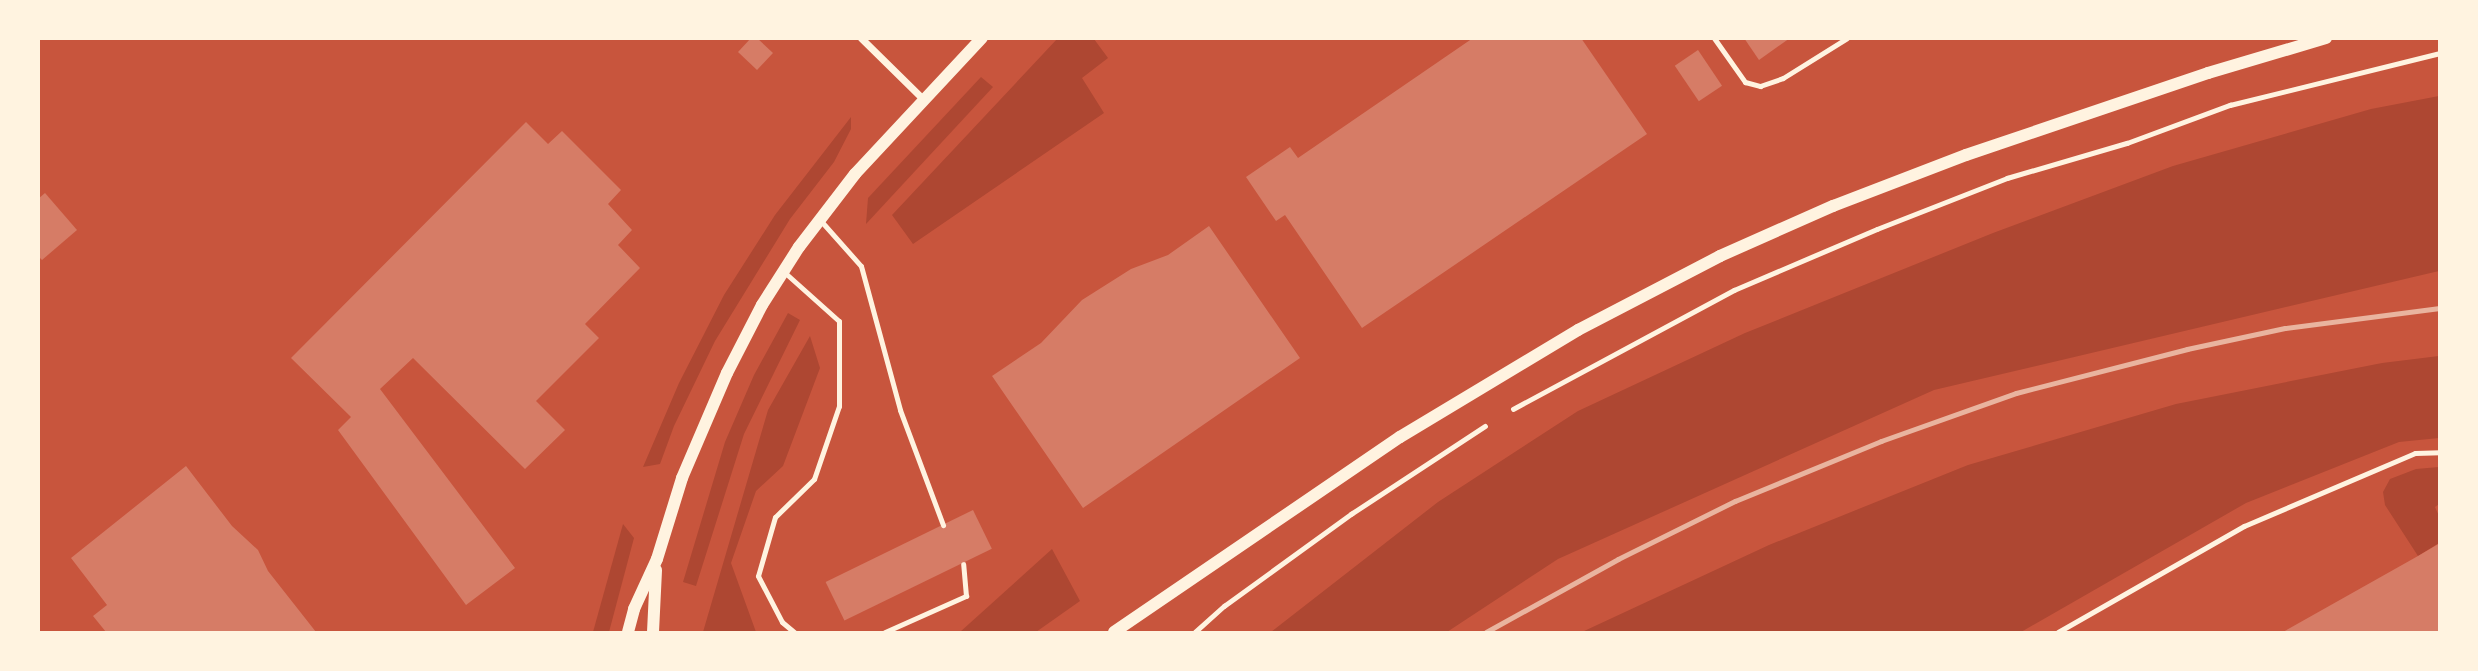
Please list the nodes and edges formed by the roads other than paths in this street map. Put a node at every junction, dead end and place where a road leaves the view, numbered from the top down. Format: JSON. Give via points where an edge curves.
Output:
{"nodes":[{"id":1,"x":861,"y":38,"type":"edge"},
{"id":2,"x":982,"y":38,"type":"edge"},
{"id":3,"x":1714,"y":38,"type":"edge"},
{"id":4,"x":1847,"y":38,"type":"edge"},
{"id":5,"x":2326,"y":38,"type":"edge"},
{"id":6,"x":924,"y":100,"type":"junction"},
{"id":7,"x":820,"y":219,"type":"junction"},
{"id":8,"x":783,"y":271,"type":"junction"},
{"id":9,"x":2440,"y":452,"type":"edge"},
{"id":10,"x":943,"y":525,"type":"dead end"},
{"id":11,"x":657,"y":559,"type":"junction"},
{"id":12,"x":963,"y":564,"type":"dead end"},
{"id":13,"x":628,"y":632,"type":"edge"},
{"id":14,"x":653,"y":632,"type":"edge"},
{"id":15,"x":794,"y":632,"type":"edge"},
{"id":16,"x":885,"y":632,"type":"edge"},
{"id":17,"x":1114,"y":632,"type":"edge"},
{"id":18,"x":2058,"y":632,"type":"edge"}],
"edges":[{"from":1,"to":6,"type":"street"},
{"from":2,"to":6,"type":"street"},
{"from":3,"to":4,"type":"lane","via":[[1745,82],[1760,86],[1783,78]]},
{"from":5,"to":17,"type":"street","via":[[1966,155],[1720,256],[1578,330],[1400,437]]},
{"from":6,"to":7,"type":"street"},
{"from":7,"to":8,"type":"street"},
{"from":7,"to":10,"type":"lane","via":[[860,266],[900,410]]},
{"from":8,"to":11,"type":"street","via":[[711,407],[682,478]]},
{"from":8,"to":15,"type":"lane","via":[[839,321],[839,406],[814,479],[775,517],[758,576],[782,622]]},
{"from":9,"to":18,"type":"lane","via":[[2415,453],[2244,526]]},
{"from":11,"to":13,"type":"street"},
{"from":11,"to":14,"type":"street"},
{"from":12,"to":16,"type":"lane","via":[[966,596]]}]}
